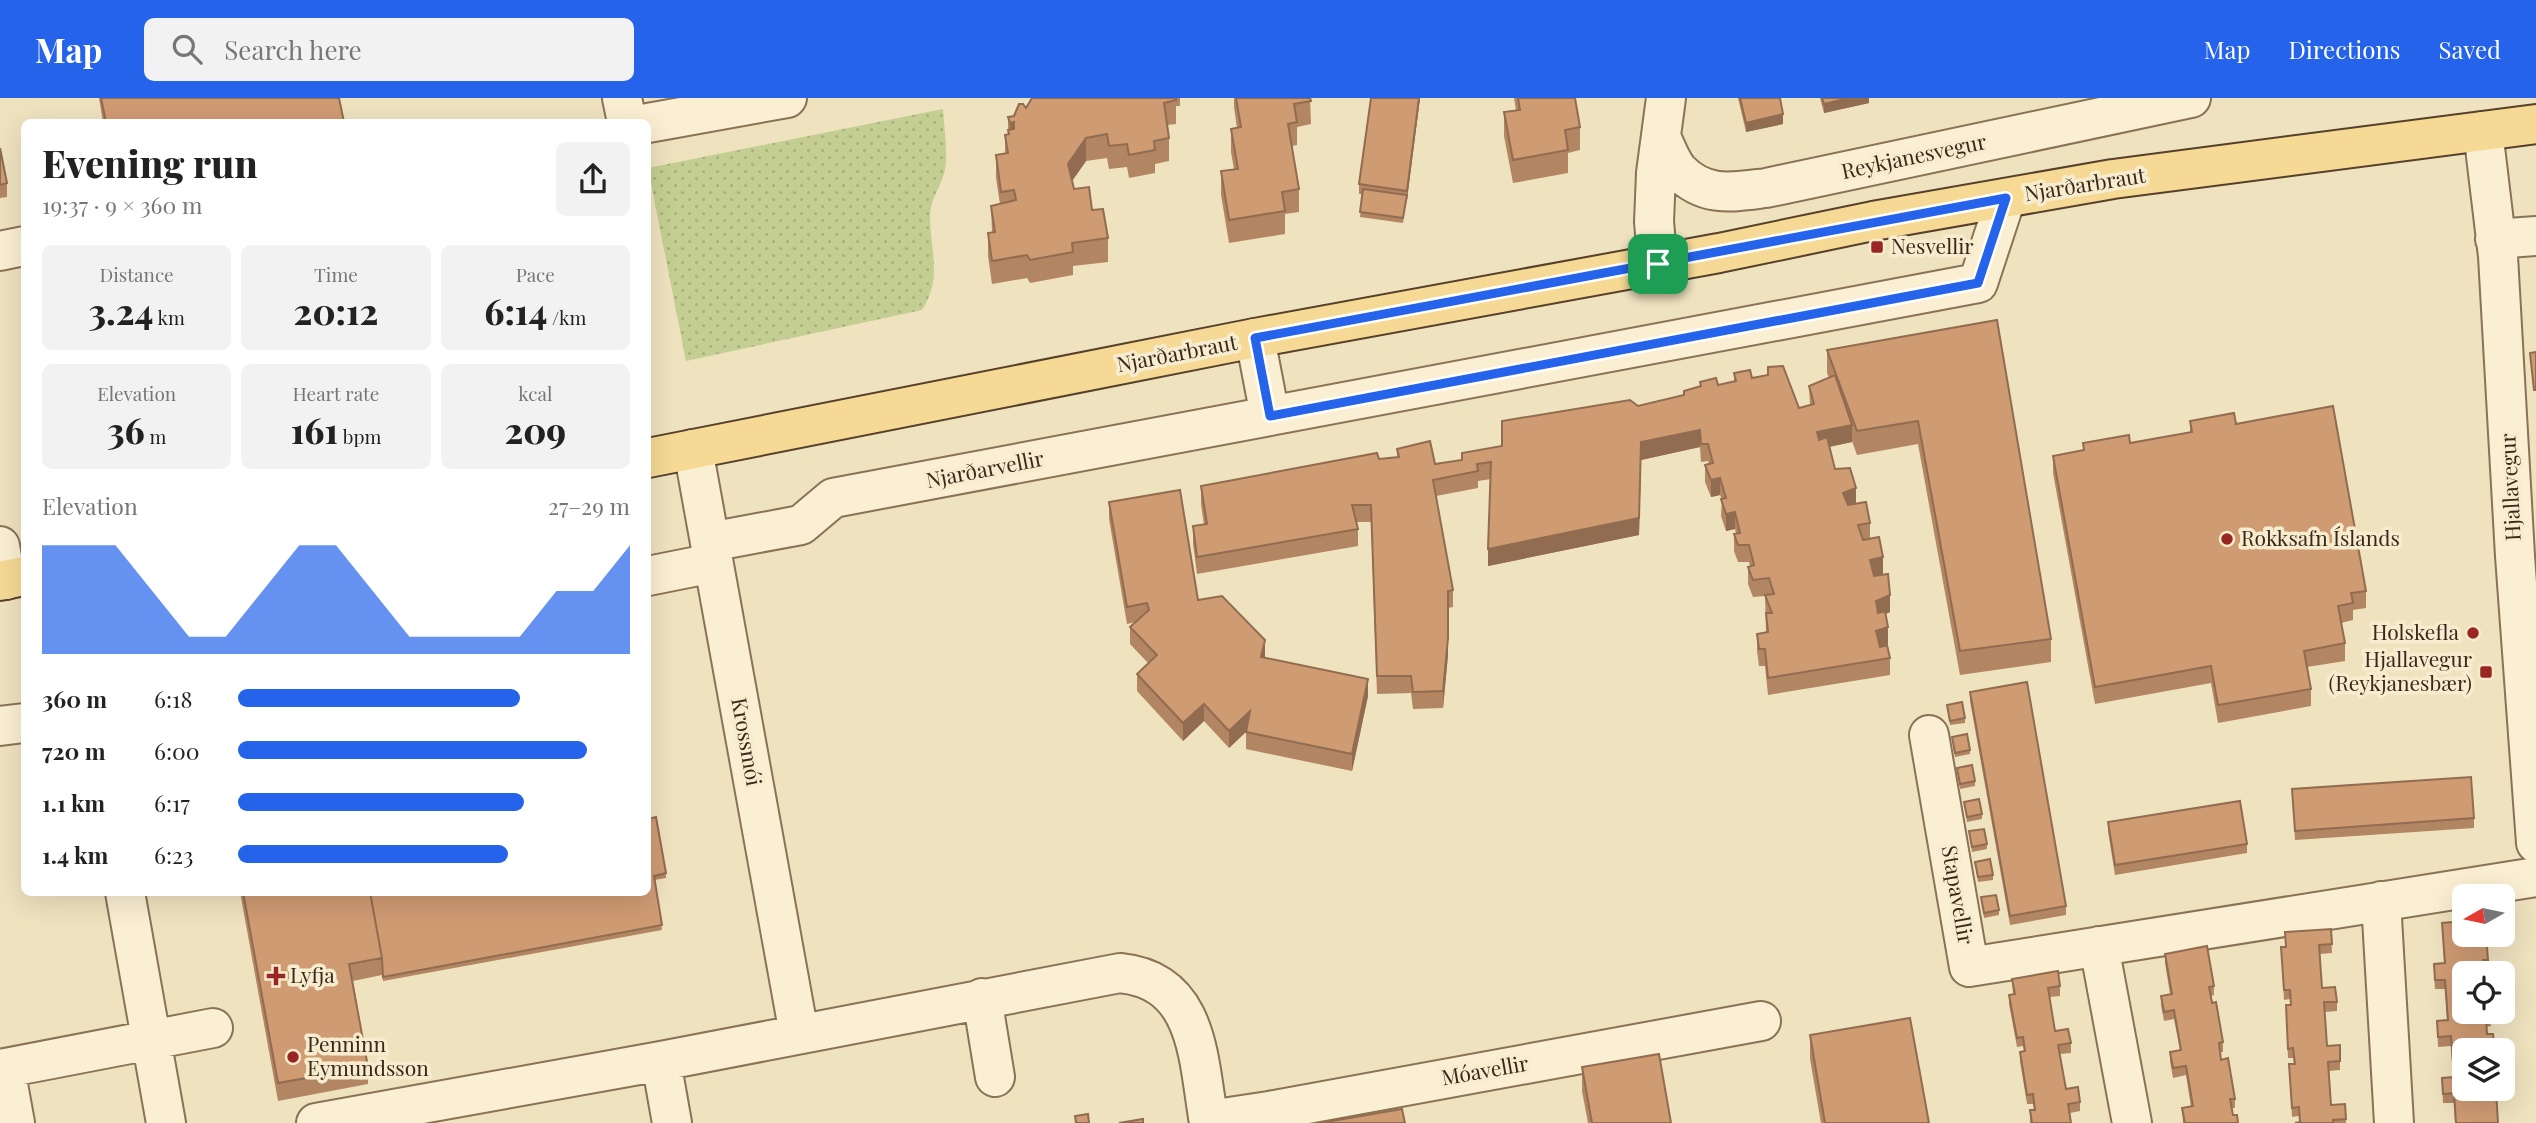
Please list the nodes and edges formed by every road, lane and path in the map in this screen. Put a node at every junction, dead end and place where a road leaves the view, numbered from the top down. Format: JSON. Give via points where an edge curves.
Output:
{"nodes":[{"id":1,"x":622,"y":98,"type":"edge"},
{"id":2,"x":787,"y":98,"type":"edge"},
{"id":3,"x":1666,"y":98,"type":"edge"},
{"id":4,"x":2191,"y":98,"type":"edge"},
{"id":5,"x":626,"y":119,"type":"edge"},
{"id":6,"x":651,"y":122,"type":"edge"},
{"id":7,"x":2536,"y":124,"type":"edge"},
{"id":8,"x":2483,"y":131,"type":"junction"},
{"id":9,"x":1661,"y":136,"type":"junction"},
{"id":10,"x":2006,"y":198,"type":"junction"},
{"id":11,"x":2536,"y":236,"type":"edge"},
{"id":12,"x":2495,"y":239,"type":"junction"},
{"id":13,"x":21,"y":247,"type":"edge"},
{"id":14,"x":0,"y":251,"type":"edge"},
{"id":15,"x":1658,"y":264,"type":"junction"},
{"id":16,"x":1255,"y":338,"type":"junction"},
{"id":17,"x":1270,"y":416,"type":"junction"},
{"id":18,"x":693,"y":449,"type":"junction"},
{"id":19,"x":651,"y":457,"type":"edge"},
{"id":20,"x":711,"y":553,"type":"junction"},
{"id":21,"x":2526,"y":555,"type":"edge"},
{"id":22,"x":651,"y":575,"type":"edge"},
{"id":23,"x":21,"y":723,"type":"edge"},
{"id":24,"x":0,"y":726,"type":"edge"},
{"id":25,"x":1929,"y":735,"type":"dead end"},
{"id":26,"x":2536,"y":843,"type":"edge"},
{"id":27,"x":2536,"y":877,"type":"edge"},
{"id":28,"x":126,"y":896,"type":"edge"},
{"id":29,"x":2381,"y":901,"type":"junction"},
{"id":30,"x":2099,"y":946,"type":"junction"},
{"id":31,"x":982,"y":998,"type":"junction"},
{"id":32,"x":1761,"y":1021,"type":"dead end"},
{"id":33,"x":213,"y":1028,"type":"dead end"},
{"id":34,"x":799,"y":1034,"type":"junction"},
{"id":35,"x":151,"y":1039,"type":"junction"},
{"id":36,"x":661,"y":1061,"type":"junction"},
{"id":37,"x":2,"y":1069,"type":"edge"},
{"id":38,"x":995,"y":1077,"type":"dead end"},
{"id":39,"x":355,"y":1119,"type":"edge"},
{"id":40,"x":1209,"y":1121,"type":"edge"},
{"id":41,"x":15,"y":1123,"type":"edge"},
{"id":42,"x":166,"y":1123,"type":"edge"},
{"id":43,"x":671,"y":1123,"type":"edge"},
{"id":44,"x":2132,"y":1123,"type":"edge"},
{"id":45,"x":2394,"y":1123,"type":"edge"}],
"edges":[{"from":1,"to":5,"type":"street"},
{"from":2,"to":6,"type":"street"},
{"from":3,"to":9,"type":"street"},
{"from":4,"to":9,"type":"street","name":"Reykjanesvegur","via":[[1766,188],[1722,193],[1697,184],[1678,170]]},
{"from":7,"to":8,"type":"main road","name":"Njarðarbraut"},
{"from":8,"to":10,"type":"main road","name":"Njarðarbraut","via":[[2113,179]]},
{"from":8,"to":12,"type":"street","name":"Hjallavegur"},
{"from":9,"to":15,"type":"street","via":[[1654,222]]},
{"from":10,"to":15,"type":"main road","name":"Njarðarbraut"},
{"from":10,"to":17,"type":"street","name":"Njarðarvellir","via":[[1978,283]]},
{"from":11,"to":12,"type":"street"},
{"from":12,"to":21,"type":"street","name":"Hjallavegur"},
{"from":13,"to":14,"type":"street"},
{"from":15,"to":16,"type":"main road","name":"Njarðarbraut"},
{"from":16,"to":17,"type":"street"},
{"from":16,"to":18,"type":"main road","name":"Njarðarbraut"},
{"from":17,"to":20,"type":"street","name":"Njarðarvellir","via":[[832,498],[802,525]]},
{"from":18,"to":19,"type":"main road","name":"Njarðarbraut"},
{"from":18,"to":20,"type":"street","name":"Krossmói"},
{"from":20,"to":22,"type":"street","name":"Njarðarvellir"},
{"from":20,"to":34,"type":"street","name":"Krossmói"},
{"from":21,"to":26,"type":"street","name":"Hjallavegur"},
{"from":23,"to":24,"type":"street"},
{"from":25,"to":30,"type":"street","name":"Stapavellir","via":[[1969,967]]},
{"from":27,"to":29,"type":"street","name":"Stapavellir"},
{"from":28,"to":35,"type":"street"},
{"from":29,"to":30,"type":"street","name":"Stapavellir"},
{"from":29,"to":45,"type":"street"},
{"from":30,"to":44,"type":"street"},
{"from":31,"to":34,"type":"street"},
{"from":31,"to":38,"type":"street"},
{"from":31,"to":40,"type":"street","via":[[1105,974],[1149,979],[1173,995],[1189,1020]]},
{"from":32,"to":40,"type":"street","name":"Móavellir"},
{"from":33,"to":35,"type":"street"},
{"from":34,"to":36,"type":"street"},
{"from":35,"to":37,"type":"street"},
{"from":35,"to":42,"type":"street"},
{"from":36,"to":39,"type":"street"},
{"from":36,"to":43,"type":"street"},
{"from":37,"to":41,"type":"street"}]}
